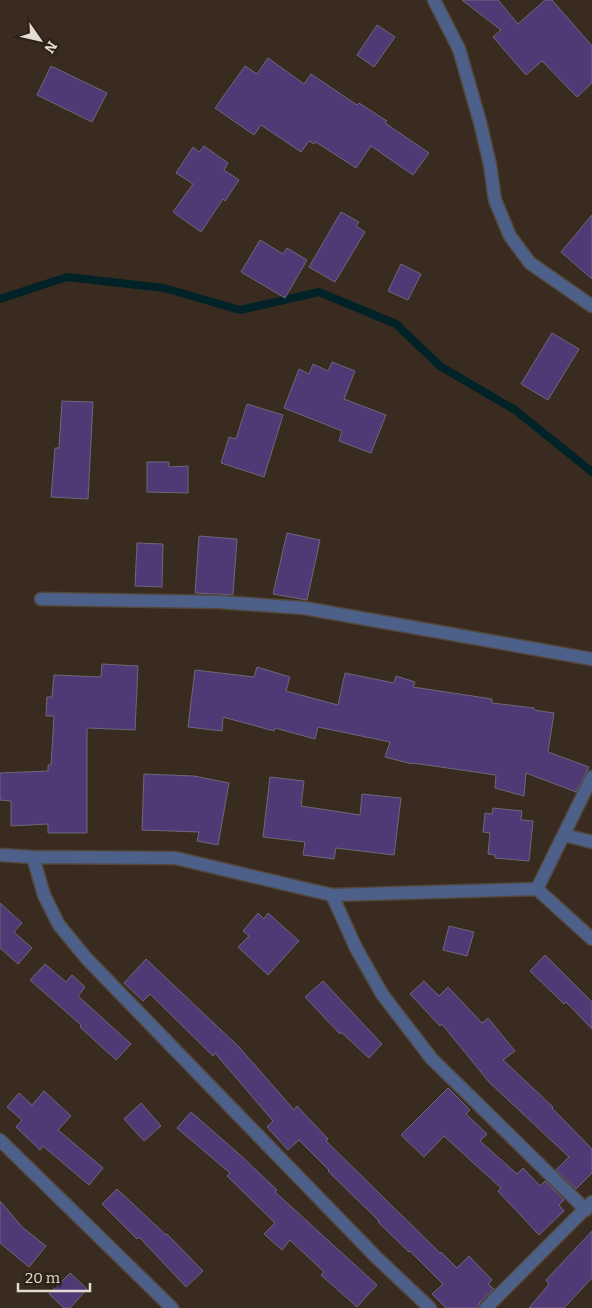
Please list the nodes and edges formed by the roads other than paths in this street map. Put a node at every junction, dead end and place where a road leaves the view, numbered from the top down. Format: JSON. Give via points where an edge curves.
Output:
{"nodes":[{"id":1,"x":434,"y":0,"type":"edge"},
{"id":2,"x":592,"y":306,"type":"edge"},
{"id":3,"x":41,"y":599,"type":"dead end"},
{"id":4,"x":592,"y":659,"type":"edge"},
{"id":5,"x":592,"y":777,"type":"edge"},
{"id":6,"x":564,"y":835,"type":"junction"},
{"id":7,"x":592,"y":842,"type":"edge"},
{"id":8,"x":0,"y":855,"type":"edge"},
{"id":9,"x":33,"y":857,"type":"junction"},
{"id":10,"x":537,"y":888,"type":"junction"},
{"id":11,"x":332,"y":895,"type":"junction"},
{"id":12,"x":592,"y":939,"type":"edge"},
{"id":13,"x":0,"y":1140,"type":"edge"},
{"id":14,"x":589,"y":1206,"type":"edge"},
{"id":15,"x":172,"y":1308,"type":"edge"},
{"id":16,"x":430,"y":1308,"type":"edge"},
{"id":17,"x":486,"y":1308,"type":"edge"}],
"edges":[{"from":1,"to":2,"type":"street","via":[[459,49],[482,131],[495,200],[510,236],[530,263]]},
{"from":3,"to":4,"type":"street","via":[[219,602],[304,608]]},
{"from":5,"to":6,"type":"street"},
{"from":6,"to":7,"type":"street"},
{"from":6,"to":10,"type":"street"},
{"from":8,"to":9,"type":"street"},
{"from":9,"to":11,"type":"street","via":[[175,858]]},
{"from":9,"to":16,"type":"street","via":[[44,895],[59,925],[87,959],[376,1257]]},
{"from":10,"to":11,"type":"street"},
{"from":10,"to":12,"type":"street"},
{"from":11,"to":14,"type":"street","via":[[382,994],[431,1058]]},
{"from":13,"to":15,"type":"street"},
{"from":14,"to":17,"type":"street"}]}
